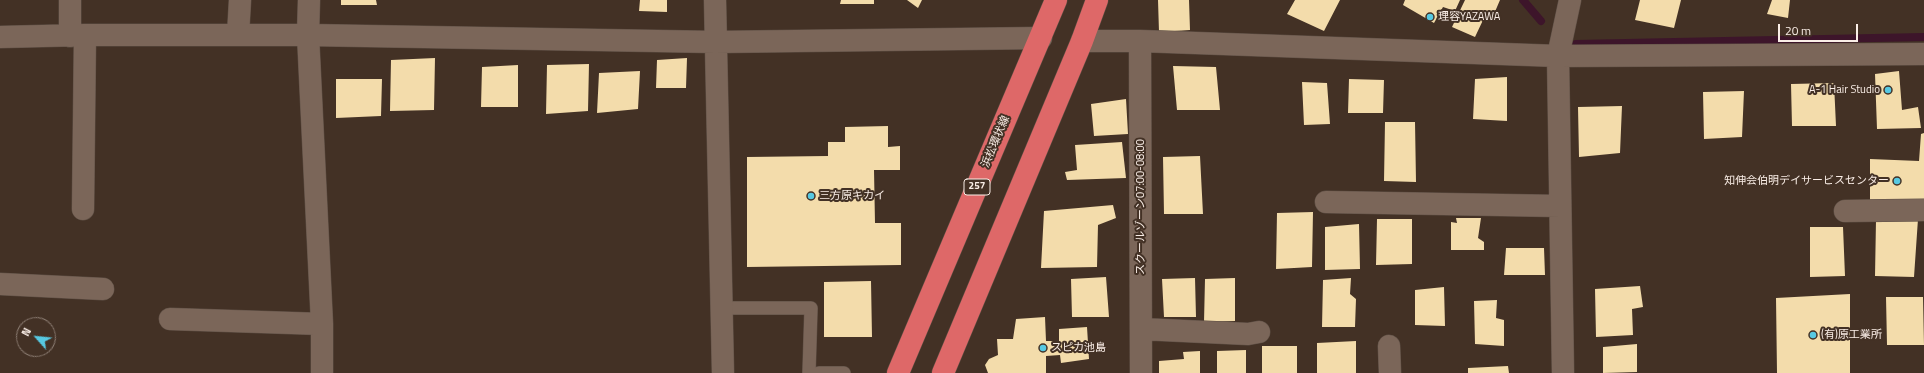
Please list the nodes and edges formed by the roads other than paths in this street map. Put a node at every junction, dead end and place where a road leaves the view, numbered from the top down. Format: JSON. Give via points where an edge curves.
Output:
{"nodes":[{"id":1,"x":70,"y":0,"type":"edge"},
{"id":2,"x":240,"y":0,"type":"edge"},
{"id":3,"x":309,"y":0,"type":"edge"},
{"id":4,"x":715,"y":0,"type":"edge"},
{"id":5,"x":1056,"y":0,"type":"edge"},
{"id":6,"x":1097,"y":0,"type":"edge"},
{"id":7,"x":1570,"y":0,"type":"edge"},
{"id":8,"x":238,"y":35,"type":"junction"},
{"id":9,"x":78,"y":36,"type":"junction"},
{"id":10,"x":308,"y":36,"type":"junction"},
{"id":11,"x":0,"y":37,"type":"edge"},
{"id":12,"x":1040,"y":38,"type":"junction"},
{"id":13,"x":1140,"y":41,"type":"junction"},
{"id":14,"x":715,"y":42,"type":"junction"},
{"id":15,"x":1082,"y":42,"type":"junction"},
{"id":16,"x":1924,"y":54,"type":"edge"},
{"id":17,"x":1558,"y":56,"type":"junction"},
{"id":18,"x":1326,"y":202,"type":"dead end"},
{"id":19,"x":1560,"y":206,"type":"junction"},
{"id":20,"x":83,"y":209,"type":"dead end"},
{"id":21,"x":1924,"y":210,"type":"edge"},
{"id":22,"x":1845,"y":211,"type":"dead end"},
{"id":23,"x":0,"y":284,"type":"edge"},
{"id":24,"x":103,"y":289,"type":"dead end"},
{"id":25,"x":722,"y":308,"type":"junction"},
{"id":26,"x":170,"y":319,"type":"dead end"},
{"id":27,"x":322,"y":324,"type":"junction"},
{"id":28,"x":1141,"y":329,"type":"junction"},
{"id":29,"x":1259,"y":332,"type":"dead end"},
{"id":30,"x":1390,"y":346,"type":"dead end"},
{"id":31,"x":322,"y":373,"type":"edge"},
{"id":32,"x":723,"y":373,"type":"edge"},
{"id":33,"x":814,"y":373,"type":"edge"},
{"id":34,"x":844,"y":373,"type":"edge"},
{"id":35,"x":898,"y":373,"type":"edge"},
{"id":36,"x":943,"y":373,"type":"edge"},
{"id":37,"x":1141,"y":373,"type":"edge"},
{"id":38,"x":1390,"y":373,"type":"edge"},
{"id":39,"x":1563,"y":373,"type":"edge"}],
"edges":[{"from":1,"to":9,"type":"street"},
{"from":2,"to":8,"type":"street"},
{"from":3,"to":10,"type":"street"},
{"from":4,"to":14,"type":"street"},
{"from":5,"to":12,"type":"highway","name":"浜松環状線","number":"257"},
{"from":6,"to":15,"type":"highway"},
{"from":7,"to":17,"type":"street"},
{"from":8,"to":9,"type":"street"},
{"from":8,"to":10,"type":"street"},
{"from":9,"to":11,"type":"street"},
{"from":9,"to":20,"type":"street"},
{"from":10,"to":14,"type":"street"},
{"from":10,"to":27,"type":"street"},
{"from":12,"to":14,"type":"street"},
{"from":12,"to":35,"type":"highway","name":"浜松環状線","number":"257"},
{"from":13,"to":15,"type":"street"},
{"from":13,"to":17,"type":"street"},
{"from":13,"to":28,"type":"street","name":"スクールゾーン07:00-08:00"},
{"from":14,"to":25,"type":"street"},
{"from":15,"to":36,"type":"highway"},
{"from":16,"to":17,"type":"street"},
{"from":17,"to":19,"type":"street"},
{"from":18,"to":19,"type":"street"},
{"from":19,"to":39,"type":"street"},
{"from":21,"to":22,"type":"street"},
{"from":23,"to":24,"type":"street"},
{"from":25,"to":32,"type":"street"},
{"from":25,"to":33,"type":"lane","via":[[811,308]]},
{"from":26,"to":27,"type":"street"},
{"from":27,"to":31,"type":"street"},
{"from":28,"to":29,"type":"street","via":[[1248,334]]},
{"from":28,"to":37,"type":"street","name":"スクールゾーン07:00-08:00"},
{"from":30,"to":38,"type":"street"},
{"from":33,"to":34,"type":"lane"}]}
